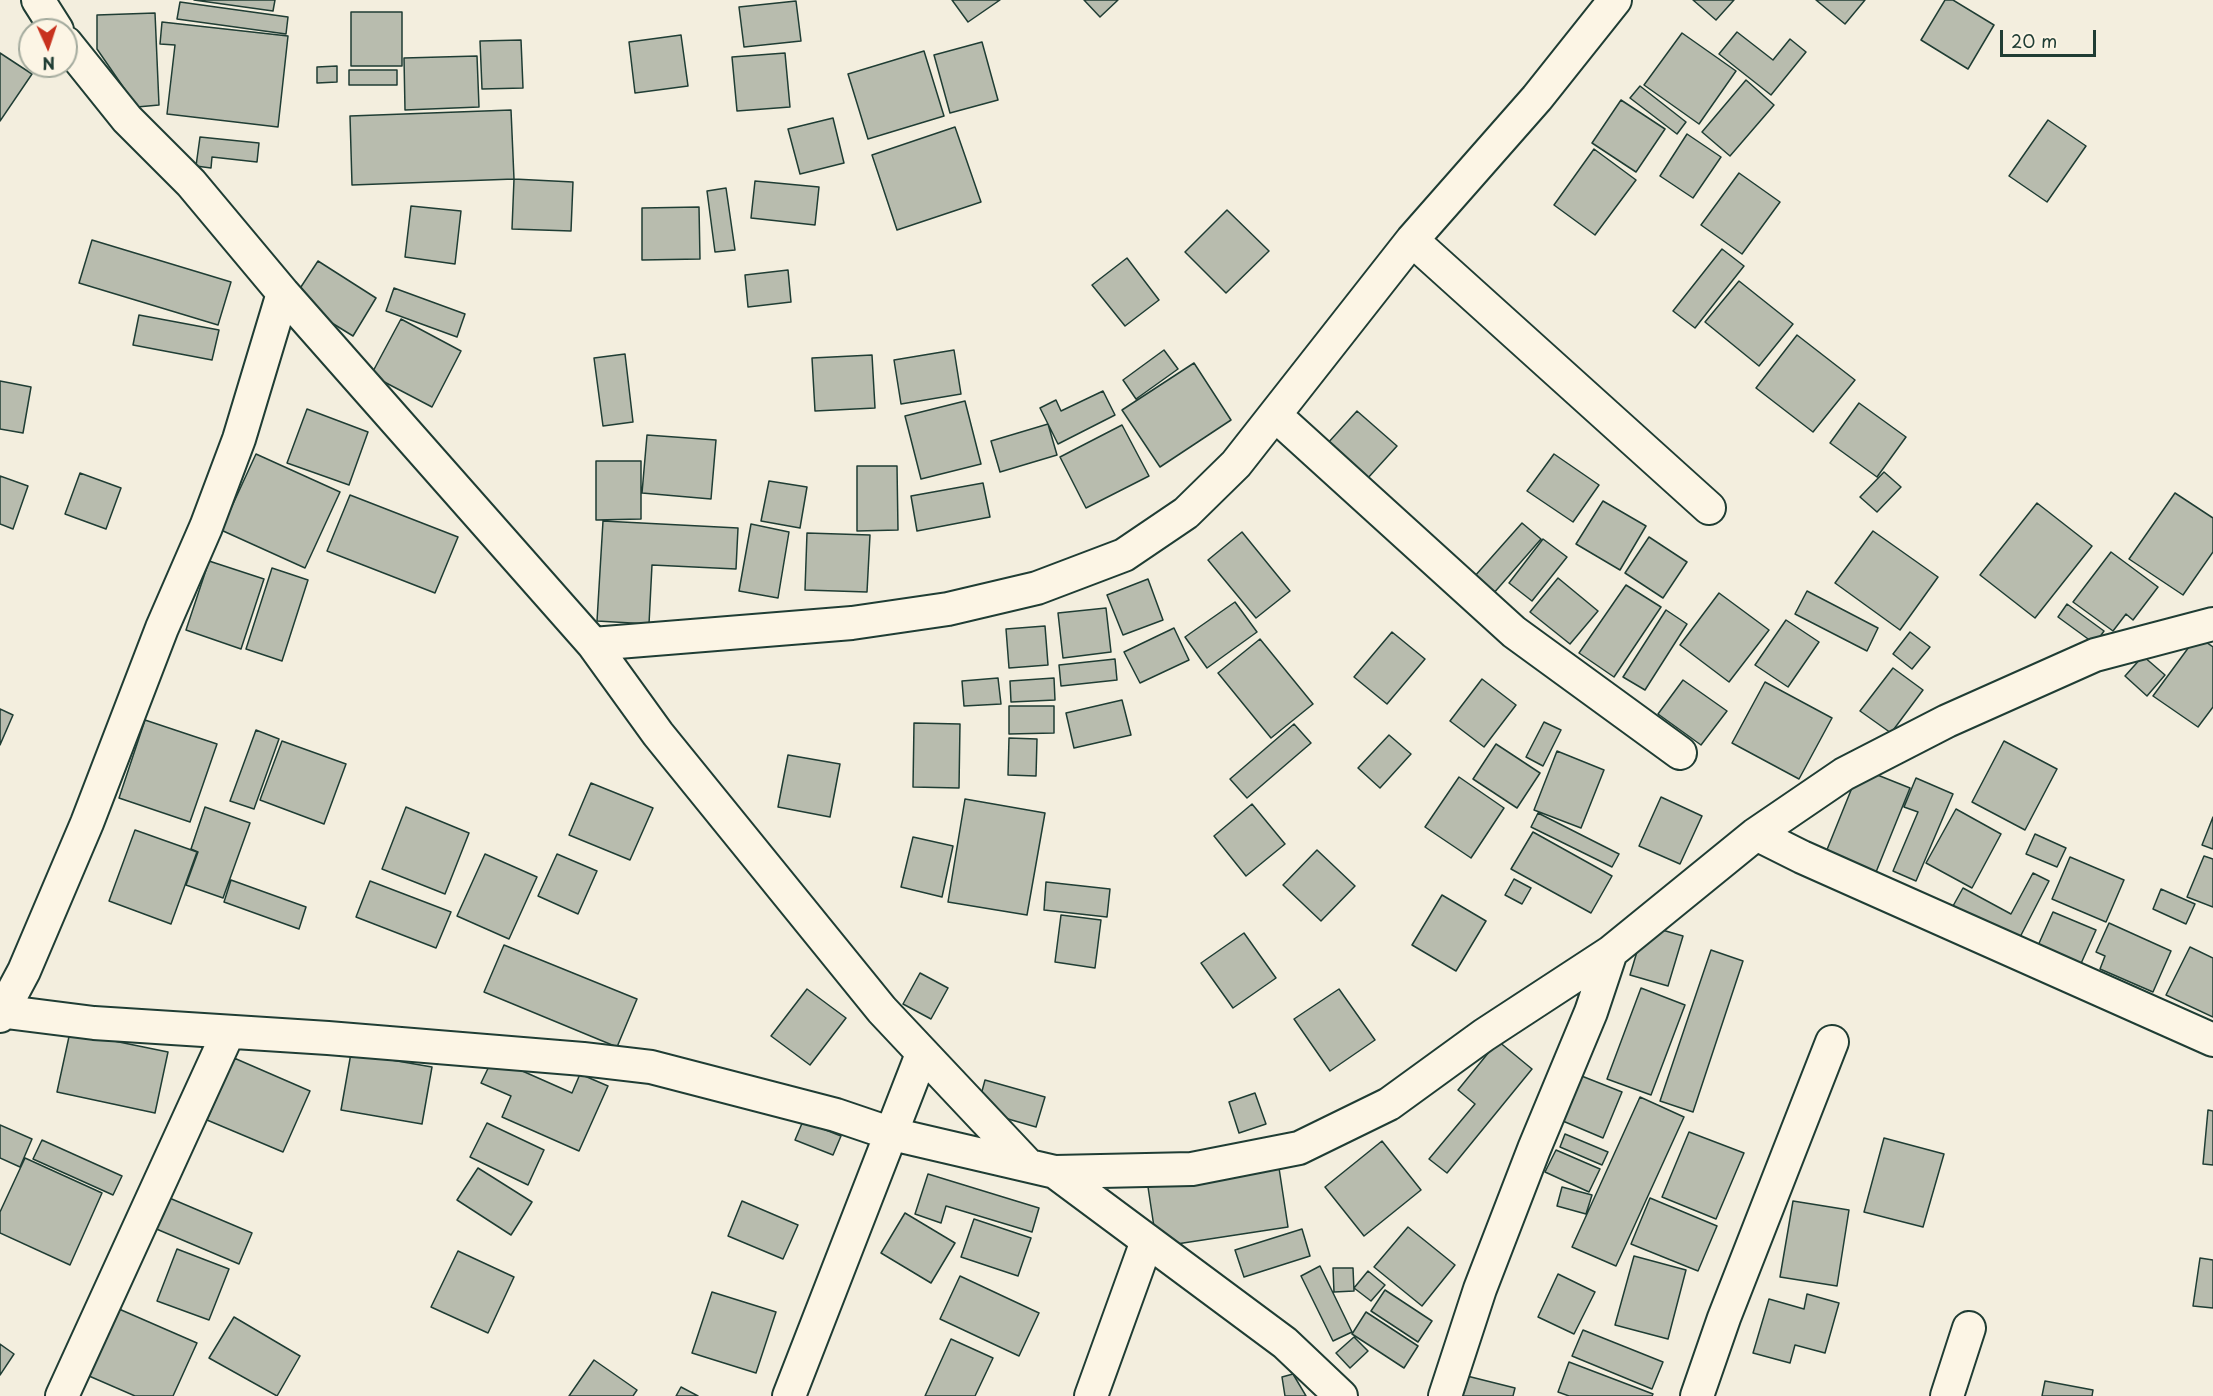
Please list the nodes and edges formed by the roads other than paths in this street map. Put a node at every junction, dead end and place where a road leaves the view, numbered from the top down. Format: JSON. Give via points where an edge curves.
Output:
{"nodes":[{"id":1,"x":38,"y":0,"type":"edge"},
{"id":2,"x":1615,"y":0,"type":"edge"},
{"id":3,"x":48,"y":18,"type":"edge"},
{"id":4,"x":78,"y":58,"type":"edge"},
{"id":5,"x":1412,"y":240,"type":"junction"},
{"id":6,"x":283,"y":292,"type":"junction"},
{"id":7,"x":1275,"y":415,"type":"junction"},
{"id":8,"x":1709,"y":508,"type":"dead end"},
{"id":9,"x":2213,"y":624,"type":"edge"},
{"id":10,"x":592,"y":644,"type":"junction"},
{"id":11,"x":1680,"y":753,"type":"dead end"},
{"id":12,"x":1756,"y":834,"type":"junction"},
{"id":13,"x":1611,"y":952,"type":"junction"},
{"id":14,"x":1,"y":1013,"type":"edge"},
{"id":15,"x":228,"y":1033,"type":"junction"},
{"id":16,"x":2213,"y":1040,"type":"edge"},
{"id":17,"x":1832,"y":1042,"type":"dead end"},
{"id":18,"x":922,"y":1054,"type":"junction"},
{"id":19,"x":892,"y":1134,"type":"junction"},
{"id":20,"x":1041,"y":1168,"type":"junction"},
{"id":21,"x":1147,"y":1241,"type":"junction"},
{"id":22,"x":1969,"y":1328,"type":"dead end"},
{"id":23,"x":63,"y":1396,"type":"edge"},
{"id":24,"x":789,"y":1396,"type":"edge"},
{"id":25,"x":1091,"y":1396,"type":"edge"},
{"id":26,"x":1341,"y":1396,"type":"edge"},
{"id":27,"x":1445,"y":1396,"type":"edge"},
{"id":28,"x":1696,"y":1396,"type":"edge"},
{"id":29,"x":1947,"y":1396,"type":"edge"}],
"edges":[{"from":1,"to":3,"type":"street"},
{"from":2,"to":5,"type":"street","via":[[1537,98]]},
{"from":4,"to":6,"type":"street","via":[[127,119],[191,183]]},
{"from":5,"to":7,"type":"street"},
{"from":5,"to":8,"type":"street"},
{"from":6,"to":10,"type":"street"},
{"from":6,"to":14,"type":"street","via":[[238,439],[206,527],[162,628],[87,823],[24,971]]},
{"from":7,"to":10,"type":"street","via":[[1236,464],[1186,513],[1124,555],[1037,588],[948,609],[852,624]]},
{"from":7,"to":11,"type":"street","via":[[1515,632]]},
{"from":9,"to":12,"type":"street","via":[[2095,655],[1947,721],[1844,774]]},
{"from":10,"to":18,"type":"street","via":[[658,734]]},
{"from":12,"to":13,"type":"street"},
{"from":12,"to":16,"type":"street"},
{"from":13,"to":20,"type":"street","via":[[1484,1035],[1389,1104],[1299,1148],[1192,1169]]},
{"from":13,"to":27,"type":"street","via":[[1591,1012],[1480,1289]]},
{"from":14,"to":15,"type":"street"},
{"from":15,"to":19,"type":"street","via":[[328,1038],[651,1067],[836,1115]]},
{"from":15,"to":23,"type":"street"},
{"from":17,"to":28,"type":"street"},
{"from":18,"to":19,"type":"street"},
{"from":18,"to":20,"type":"street"},
{"from":19,"to":20,"type":"street"},
{"from":19,"to":24,"type":"street"},
{"from":20,"to":21,"type":"street"},
{"from":21,"to":25,"type":"street"},
{"from":21,"to":26,"type":"street","via":[[1285,1343]]},
{"from":22,"to":29,"type":"street"}]}
